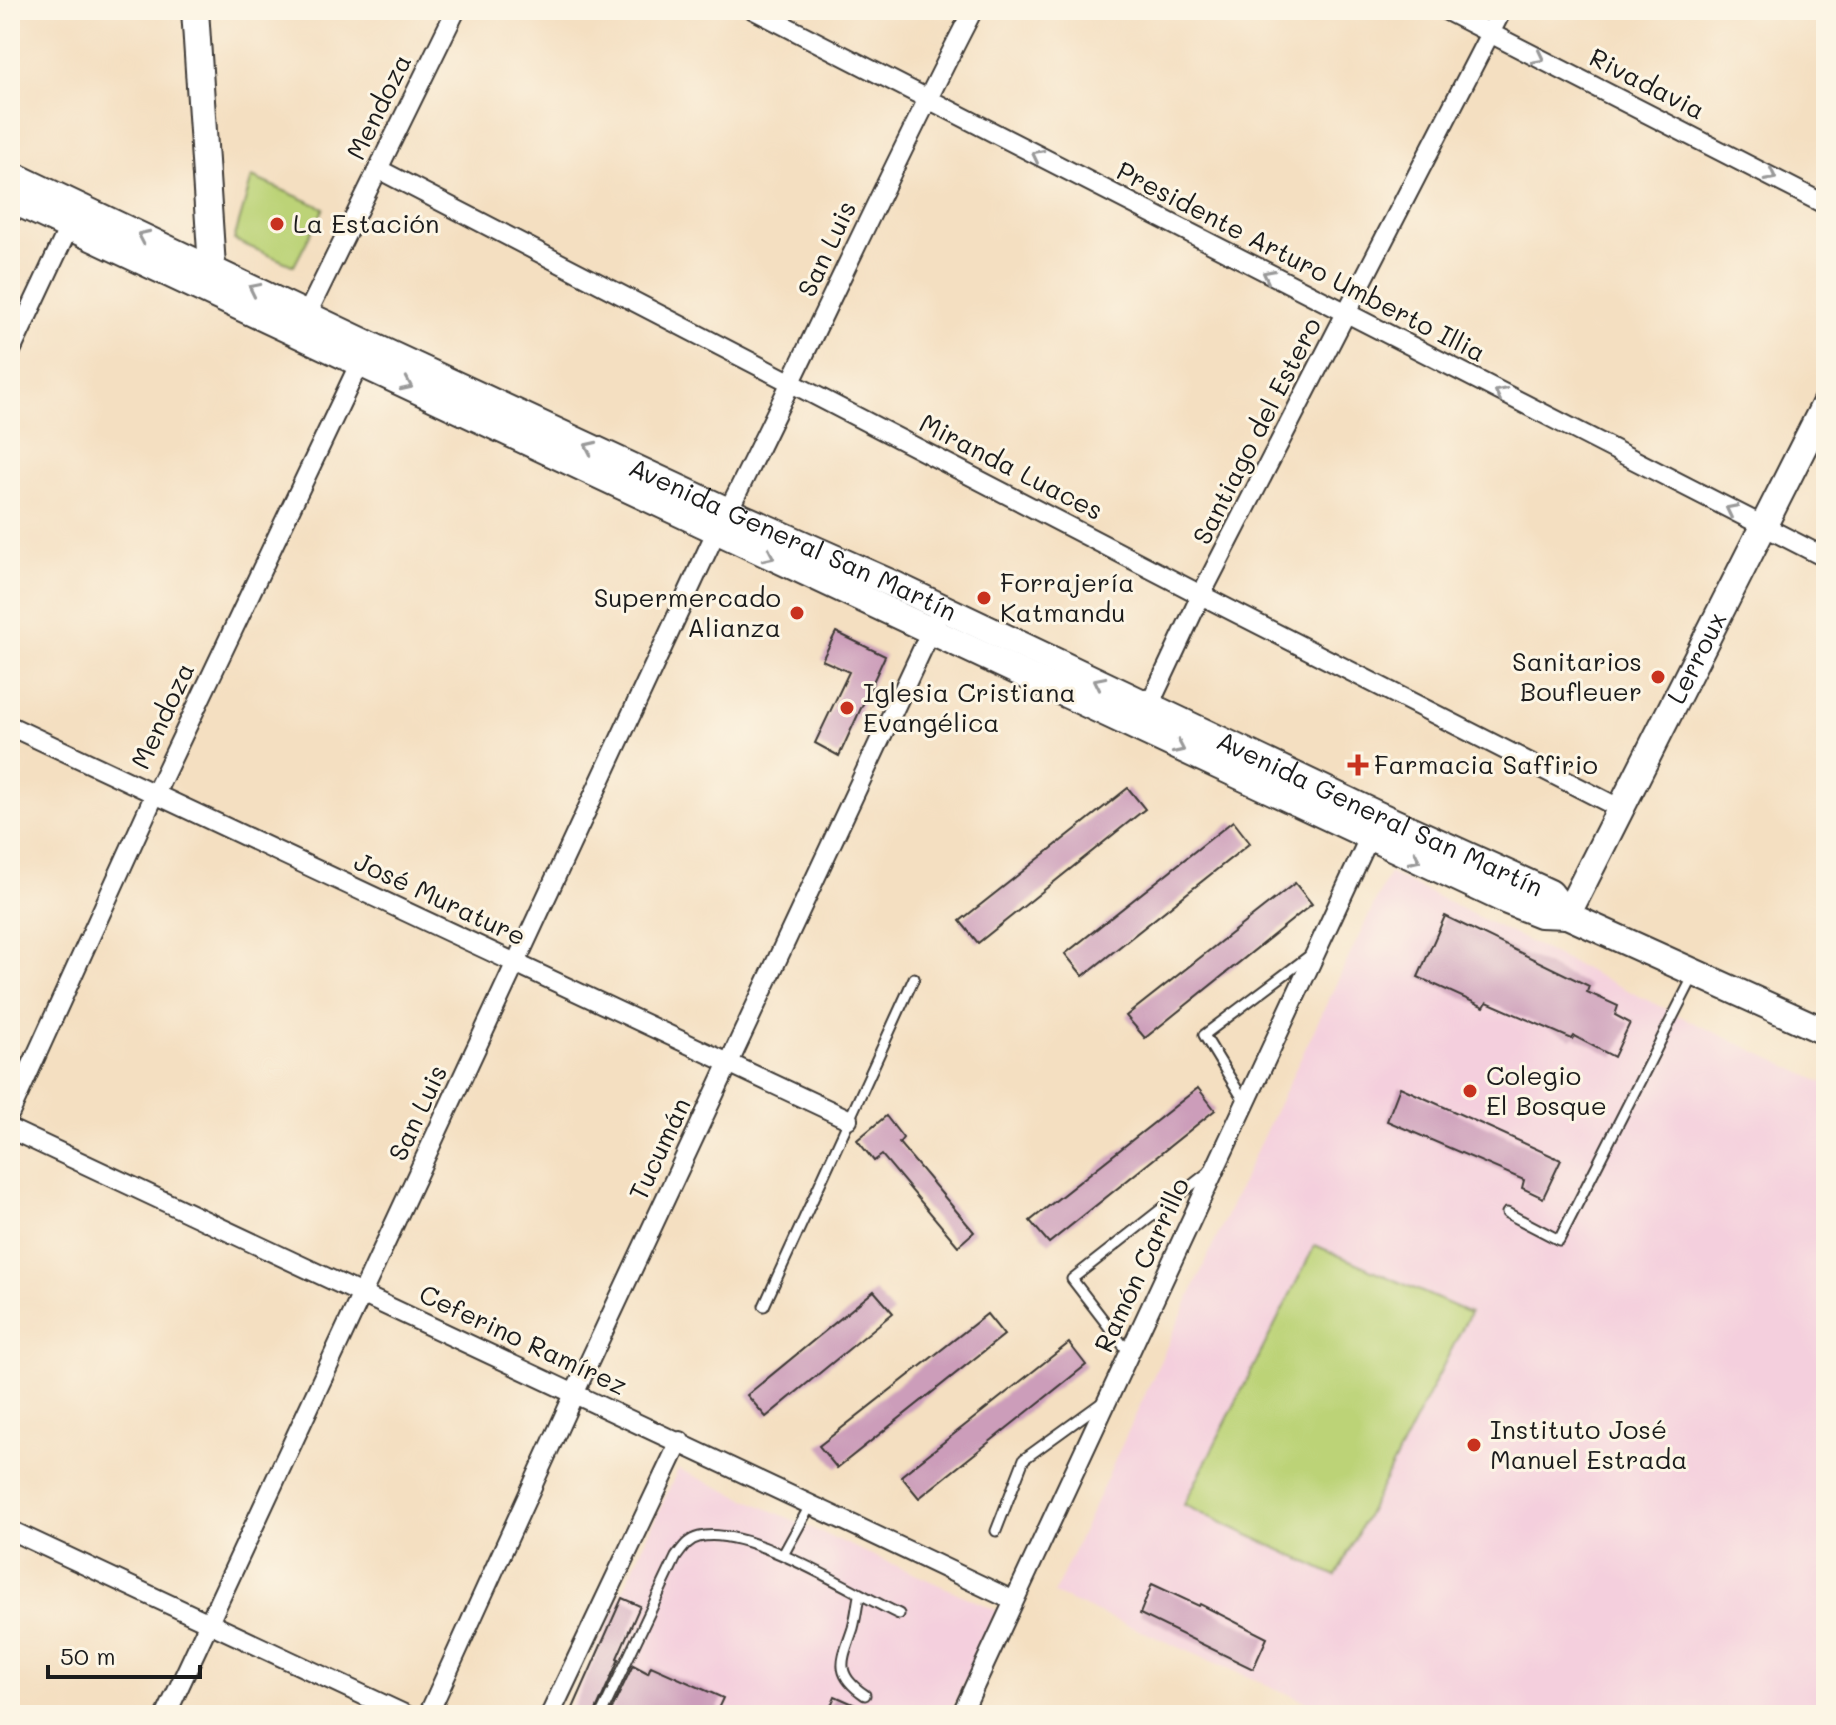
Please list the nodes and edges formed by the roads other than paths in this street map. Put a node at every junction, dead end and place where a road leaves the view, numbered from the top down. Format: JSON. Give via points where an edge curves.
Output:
{"nodes":[{"id":1,"x":195,"y":10,"type":"edge"},
{"id":2,"x":456,"y":10,"type":"edge"},
{"id":3,"x":754,"y":10,"type":"edge"},
{"id":4,"x":973,"y":10,"type":"edge"},
{"id":5,"x":1445,"y":10,"type":"edge"},
{"id":6,"x":1502,"y":10,"type":"edge"},
{"id":7,"x":1491,"y":33,"type":"junction"},
{"id":8,"x":927,"y":98,"type":"junction"},
{"id":9,"x":378,"y":169,"type":"junction"},
{"id":10,"x":10,"y":174,"type":"edge"},
{"id":11,"x":10,"y":199,"type":"edge"},
{"id":12,"x":1826,"y":205,"type":"edge"},
{"id":13,"x":69,"y":227,"type":"junction"},
{"id":14,"x":212,"y":281,"type":"junction"},
{"id":15,"x":307,"y":314,"type":"junction"},
{"id":16,"x":1345,"y":315,"type":"junction"},
{"id":17,"x":10,"y":353,"type":"edge"},
{"id":18,"x":364,"y":353,"type":"junction"},
{"id":19,"x":792,"y":382,"type":"junction"},
{"id":20,"x":1826,"y":402,"type":"edge"},
{"id":21,"x":722,"y":521,"type":"junction"},
{"id":22,"x":1762,"y":526,"type":"junction"},
{"id":23,"x":1826,"y":558,"type":"edge"},
{"id":24,"x":1201,"y":595,"type":"junction"},
{"id":25,"x":942,"y":607,"type":"junction"},
{"id":26,"x":931,"y":632,"type":"junction"},
{"id":27,"x":1149,"y":706,"type":"junction"},
{"id":28,"x":10,"y":726,"type":"edge"},
{"id":29,"x":155,"y":794,"type":"junction"},
{"id":30,"x":1621,"y":809,"type":"junction"},
{"id":31,"x":1369,"y":838,"type":"junction"},
{"id":32,"x":1567,"y":915,"type":"junction"},
{"id":33,"x":1316,"y":950,"type":"junction"},
{"id":34,"x":515,"y":962,"type":"junction"},
{"id":35,"x":1695,"y":972,"type":"junction"},
{"id":36,"x":914,"y":978,"type":"dead end"},
{"id":37,"x":1826,"y":1032,"type":"edge"},
{"id":38,"x":730,"y":1062,"type":"junction"},
{"id":39,"x":1246,"y":1104,"type":"junction"},
{"id":40,"x":10,"y":1113,"type":"edge"},
{"id":41,"x":848,"y":1119,"type":"junction"},
{"id":42,"x":10,"y":1129,"type":"edge"},
{"id":43,"x":1218,"y":1164,"type":"junction"},
{"id":44,"x":1507,"y":1213,"type":"dead end"},
{"id":45,"x":363,"y":1296,"type":"junction"},
{"id":46,"x":764,"y":1306,"type":"dead end"},
{"id":47,"x":1129,"y":1353,"type":"junction"},
{"id":48,"x":575,"y":1392,"type":"junction"},
{"id":49,"x":1109,"y":1396,"type":"junction"},
{"id":50,"x":680,"y":1441,"type":"junction"},
{"id":51,"x":811,"y":1504,"type":"junction"},
{"id":52,"x":10,"y":1530,"type":"edge"},
{"id":53,"x":996,"y":1531,"type":"dead end"},
{"id":54,"x":783,"y":1555,"type":"junction"},
{"id":55,"x":859,"y":1596,"type":"junction"},
{"id":56,"x":1014,"y":1601,"type":"junction"},
{"id":57,"x":899,"y":1614,"type":"dead end"},
{"id":58,"x":210,"y":1623,"type":"junction"},
{"id":59,"x":865,"y":1695,"type":"dead end"},
{"id":60,"x":166,"y":1715,"type":"edge"},
{"id":61,"x":406,"y":1715,"type":"edge"},
{"id":62,"x":428,"y":1715,"type":"edge"},
{"id":63,"x":550,"y":1715,"type":"edge"},
{"id":64,"x":601,"y":1715,"type":"edge"},
{"id":65,"x":961,"y":1715,"type":"edge"}],
"edges":[{"from":1,"to":14,"type":"main road"},
{"from":2,"to":9,"type":"street","name":"Mendoza"},
{"from":3,"to":8,"type":"street","name":"Presidente Arturo Umberto Illia"},
{"from":4,"to":8,"type":"street","name":"San Luis"},
{"from":5,"to":7,"type":"street","name":"Rivadavia"},
{"from":6,"to":7,"type":"street","name":"Santiago del Estero"},
{"from":7,"to":12,"type":"street","name":"Rivadavia","one_way":true},
{"from":7,"to":16,"type":"street","name":"Santiago del Estero"},
{"from":16,"to":8,"type":"street","name":"Presidente Arturo Umberto Illia","one_way":true},
{"from":8,"to":19,"type":"street","name":"San Luis"},
{"from":9,"to":15,"type":"street","name":"Mendoza"},
{"from":9,"to":19,"type":"street","name":"Miranda Luaces"},
{"from":14,"to":10,"type":"main road","name":"Avenida General San Martín","one_way":true},
{"from":11,"to":13,"type":"main road","name":"Avenida General San Martín"},
{"from":13,"to":14,"type":"main road","name":"Avenida General San Martín"},
{"from":13,"to":17,"type":"street"},
{"from":15,"to":14,"type":"main road","name":"Avenida General San Martín","one_way":true},
{"from":14,"to":18,"type":"main road","name":"Avenida General San Martín"},
{"from":15,"to":18,"type":"main road","name":"Avenida General San Martín"},
{"from":22,"to":16,"type":"street","name":"Presidente Arturo Umberto Illia","one_way":true},
{"from":16,"to":24,"type":"street","name":"Santiago del Estero"},
{"from":18,"to":21,"type":"main road","name":"Avenida General San Martín"},
{"from":18,"to":29,"type":"street","name":"Mendoza"},
{"from":19,"to":21,"type":"street","name":"San Luis"},
{"from":19,"to":24,"type":"street","name":"Miranda Luaces"},
{"from":20,"to":22,"type":"main road","name":"Lerroux"},
{"from":21,"to":25,"type":"main road","name":"Avenida General San Martín"},
{"from":21,"to":26,"type":"main road","name":"Avenida General San Martín","one_way":true},
{"from":21,"to":34,"type":"street","name":"San Luis"},
{"from":22,"to":23,"type":"street","name":"Presidente Arturo Umberto Illia"},
{"from":22,"to":30,"type":"main road","name":"Lerroux"},
{"from":24,"to":27,"type":"street","name":"Santiago del Estero"},
{"from":24,"to":30,"type":"street","name":"Miranda Luaces"},
{"from":25,"to":26,"type":"street","name":"Tucumán"},
{"from":27,"to":25,"type":"main road","name":"Avenida General San Martín","one_way":true},
{"from":26,"to":31,"type":"main road","name":"Avenida General San Martín","one_way":true},
{"from":26,"to":38,"type":"street","name":"Tucumán"},
{"from":27,"to":32,"type":"main road","name":"Avenida General San Martín","via":[[1550,893]]},
{"from":28,"to":29,"type":"street","name":"José Murature"},
{"from":29,"to":34,"type":"street","name":"José Murature"},
{"from":29,"to":40,"type":"street","name":"Mendoza"},
{"from":30,"to":32,"type":"main road","name":"Lerroux"},
{"from":31,"to":32,"type":"main road","name":"Avenida General San Martín","one_way":true,"via":[[1540,914]]},
{"from":31,"to":33,"type":"street","name":"Ramón Carrillo"},
{"from":32,"to":35,"type":"main road","name":"Avenida General San Martín"},
{"from":33,"to":39,"type":"street","name":"Ramón Carrillo"},
{"from":33,"to":39,"type":"lane","via":[[1204,1035]]},
{"from":34,"to":38,"type":"street","name":"José Murature"},
{"from":34,"to":45,"type":"street","name":"San Luis"},
{"from":35,"to":37,"type":"main road","name":"Avenida General San Martín"},
{"from":35,"to":44,"type":"lane","via":[[1559,1240]]},
{"from":36,"to":41,"type":"lane"},
{"from":38,"to":41,"type":"street","name":"José Murature"},
{"from":38,"to":48,"type":"street","name":"Tucumán"},
{"from":39,"to":43,"type":"street","name":"Ramón Carrillo"},
{"from":41,"to":46,"type":"lane"},
{"from":42,"to":45,"type":"street","name":"Ceferino Ramírez"},
{"from":43,"to":47,"type":"street","name":"Ramón Carrillo"},
{"from":43,"to":47,"type":"lane","via":[[1072,1279]]},
{"from":45,"to":48,"type":"street","name":"Ceferino Ramírez"},
{"from":45,"to":58,"type":"street","name":"San Luis"},
{"from":47,"to":49,"type":"street","name":"Ramón Carrillo"},
{"from":48,"to":50,"type":"street","name":"Ceferino Ramírez"},
{"from":48,"to":62,"type":"street","name":"Tucumán"},
{"from":49,"to":53,"type":"lane","via":[[1024,1459]]},
{"from":49,"to":56,"type":"street","name":"Ramón Carrillo"},
{"from":50,"to":51,"type":"street","name":"Ceferino Ramírez"},
{"from":50,"to":63,"type":"street"},
{"from":51,"to":54,"type":"lane"},
{"from":51,"to":56,"type":"street","name":"Ceferino Ramírez"},
{"from":52,"to":58,"type":"street"},
{"from":54,"to":55,"type":"lane"},
{"from":54,"to":64,"type":"lane","via":[[724,1537],[686,1543]]},
{"from":55,"to":57,"type":"lane"},
{"from":55,"to":59,"type":"lane","via":[[841,1663],[844,1675]]},
{"from":56,"to":65,"type":"street","name":"Ramón Carrillo"},
{"from":58,"to":60,"type":"street","name":"San Luis"},
{"from":58,"to":61,"type":"street"}]}
